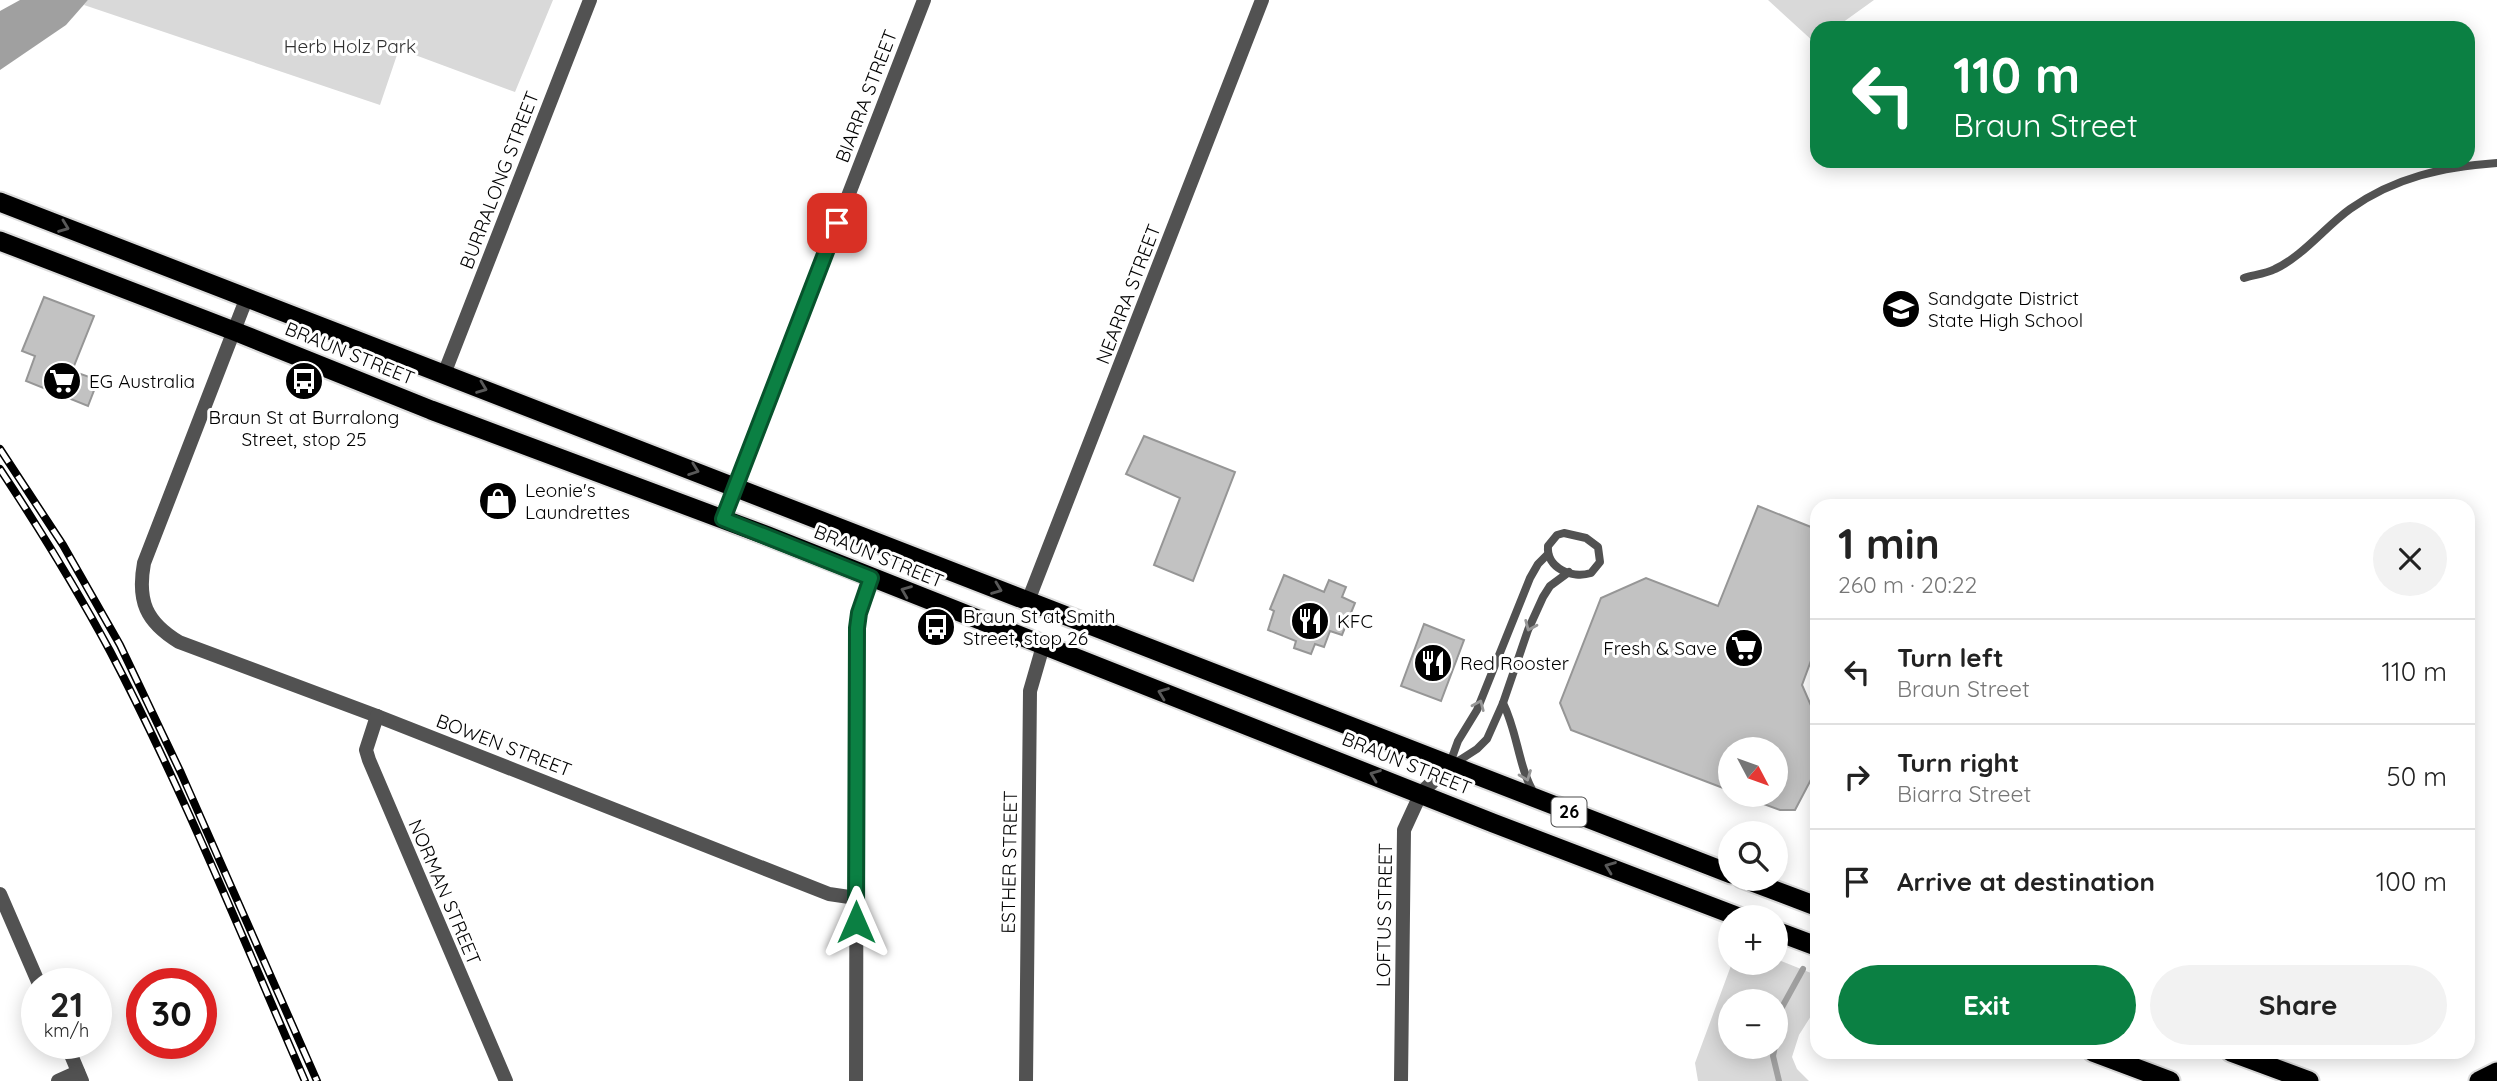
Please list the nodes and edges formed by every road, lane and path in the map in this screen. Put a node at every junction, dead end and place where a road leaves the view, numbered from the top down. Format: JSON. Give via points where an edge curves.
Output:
{"nodes":[{"id":1,"x":590,"y":0,"type":"edge"},
{"id":2,"x":925,"y":0,"type":"edge"},
{"id":3,"x":1262,"y":0,"type":"edge"},
{"id":4,"x":2497,"y":163,"type":"edge"},
{"id":5,"x":2475,"y":166,"type":"edge"},
{"id":6,"x":2461,"y":168,"type":"edge"},
{"id":7,"x":0,"y":202,"type":"edge"},
{"id":8,"x":0,"y":241,"type":"edge"},
{"id":9,"x":2244,"y":278,"type":"dead end"},
{"id":10,"x":247,"y":297,"type":"junction"},
{"id":11,"x":234,"y":331,"type":"junction"},
{"id":12,"x":444,"y":374,"type":"junction"},
{"id":13,"x":735,"y":485,"type":"junction"},
{"id":14,"x":723,"y":519,"type":"junction"},
{"id":15,"x":1548,"y":554,"type":"junction"},
{"id":16,"x":1569,"y":572,"type":"junction"},
{"id":17,"x":871,"y":578,"type":"junction"},
{"id":18,"x":1028,"y":601,"type":"junction"},
{"id":19,"x":1043,"y":646,"type":"junction"},
{"id":20,"x":1503,"y":703,"type":"junction"},
{"id":21,"x":377,"y":716,"type":"junction"},
{"id":22,"x":1449,"y":766,"type":"junction"},
{"id":23,"x":1421,"y":793,"type":"junction"},
{"id":24,"x":1538,"y":800,"type":"junction"},
{"id":25,"x":1718,"y":869,"type":"edge"},
{"id":26,"x":1776,"y":891,"type":"edge"},
{"id":27,"x":0,"y":894,"type":"edge"},
{"id":28,"x":856,"y":898,"type":"junction"},
{"id":29,"x":1810,"y":904,"type":"edge"},
{"id":30,"x":1718,"y":909,"type":"edge"},
{"id":31,"x":1788,"y":936,"type":"edge"},
{"id":32,"x":1810,"y":944,"type":"edge"},
{"id":33,"x":32,"y":968,"type":"edge"},
{"id":34,"x":73,"y":1059,"type":"edge"},
{"id":35,"x":2112,"y":1059,"type":"edge"},
{"id":36,"x":2250,"y":1059,"type":"edge"},
{"id":37,"x":2497,"y":1072,"type":"edge"},
{"id":38,"x":80,"y":1076,"type":"edge"},
{"id":39,"x":58,"y":1081,"type":"edge"},
{"id":40,"x":506,"y":1081,"type":"edge"},
{"id":41,"x":856,"y":1081,"type":"edge"},
{"id":42,"x":1026,"y":1081,"type":"edge"},
{"id":43,"x":1401,"y":1081,"type":"edge"},
{"id":44,"x":2170,"y":1081,"type":"edge"},
{"id":45,"x":2309,"y":1081,"type":"edge"},
{"id":46,"x":2479,"y":1081,"type":"edge"}],
"edges":[{"from":1,"to":12,"type":"street","name":"BURRALONG STREET"},
{"from":2,"to":13,"type":"street","name":"BIARRA STREET"},
{"from":3,"to":18,"type":"street","name":"NEARRA STREET"},
{"from":4,"to":5,"type":"lane"},
{"from":6,"to":9,"type":"lane","via":[[2397,181],[2350,209],[2274,270]]},
{"from":7,"to":10,"type":"highway","name":"BRAUN STREET","number":"26","one_way":true},
{"from":8,"to":11,"type":"highway","name":"BRAUN STREET","number":"26"},
{"from":10,"to":11,"type":"street"},
{"from":10,"to":12,"type":"highway","name":"BRAUN STREET","number":"26"},
{"from":11,"to":14,"type":"highway","name":"BRAUN STREET","number":"26"},
{"from":11,"to":21,"type":"street","name":"BOWEN STREET","via":[[144,563],[142,599],[165,633],[180,642]]},
{"from":12,"to":13,"type":"highway","name":"BRAUN STREET","number":"26","one_way":true},
{"from":13,"to":14,"type":"street","name":"BIARRA STREET"},
{"from":13,"to":18,"type":"highway","name":"BRAUN STREET","number":"26","one_way":true},
{"from":14,"to":17,"type":"highway","name":"BRAUN STREET","number":"26"},
{"from":15,"to":16,"type":"lane","via":[[1554,566]]},
{"from":15,"to":16,"type":"lane","via":[[1552,540],[1564,533],[1593,542],[1600,554],[1596,568],[1584,575]]},
{"from":22,"to":15,"type":"lane","one_way":true,"via":[[1477,710],[1530,578]]},
{"from":16,"to":20,"type":"lane","one_way":true,"via":[[1543,597]]},
{"from":19,"to":17,"type":"highway","name":"BRAUN STREET","number":"26","one_way":true},
{"from":17,"to":28,"type":"street","via":[[857,628]]},
{"from":18,"to":22,"type":"highway","name":"BRAUN STREET","number":"26"},
{"from":23,"to":19,"type":"highway","name":"BRAUN STREET","number":"26","one_way":true},
{"from":19,"to":42,"type":"street","name":"ESTHER STREET","via":[[1030,691]]},
{"from":20,"to":22,"type":"lane","via":[[1487,739]]},
{"from":20,"to":24,"type":"lane","one_way":true,"via":[[1525,779]]},
{"from":21,"to":28,"type":"street","name":"BOWEN STREET","via":[[829,894]]},
{"from":21,"to":40,"type":"street","name":"NORMAN STREET","via":[[366,750],[369,760]]},
{"from":22,"to":23,"type":"street","name":"LOFTUS STREET"},
{"from":22,"to":24,"type":"highway","name":"BRAUN STREET","number":"26"},
{"from":30,"to":23,"type":"highway","name":"BRAUN STREET","number":"26","one_way":true},
{"from":23,"to":43,"type":"street","name":"LOFTUS STREET","via":[[1404,830]]},
{"from":24,"to":25,"type":"highway","name":"BRAUN STREET","number":"26"},
{"from":26,"to":29,"type":"highway"},
{"from":27,"to":33,"type":"street"},
{"from":28,"to":41,"type":"street"},
{"from":31,"to":32,"type":"highway"},
{"from":34,"to":38,"type":"street"},
{"from":35,"to":44,"type":"highway"},
{"from":36,"to":45,"type":"highway"},
{"from":37,"to":46,"type":"highway"},
{"from":38,"to":39,"type":"street"}]}
